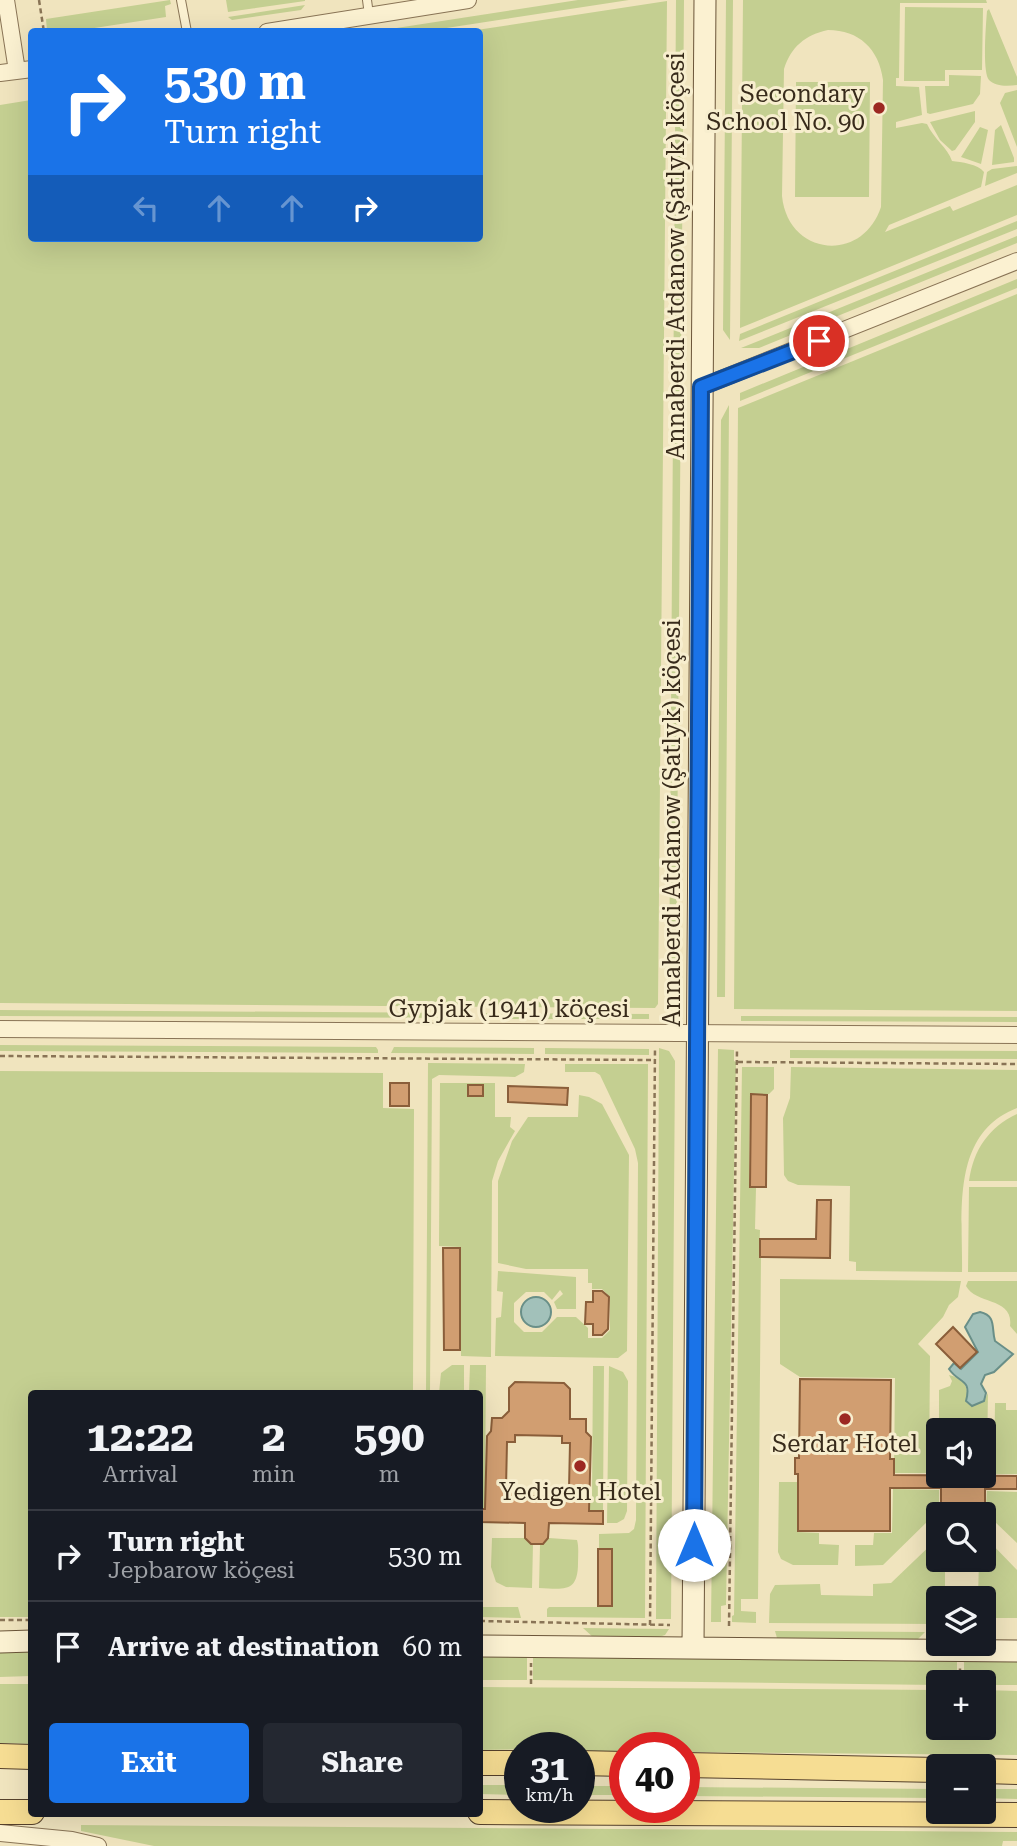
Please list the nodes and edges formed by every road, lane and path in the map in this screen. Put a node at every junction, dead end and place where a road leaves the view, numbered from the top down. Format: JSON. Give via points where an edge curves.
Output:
{"nodes":[{"id":1,"x":6,"y":0,"type":"edge"},
{"id":2,"x":39,"y":0,"type":"edge"},
{"id":3,"x":181,"y":0,"type":"edge"},
{"id":4,"x":468,"y":0,"type":"edge"},
{"id":5,"x":705,"y":0,"type":"edge"},
{"id":6,"x":430,"y":3,"type":"edge"},
{"id":7,"x":368,"y":8,"type":"edge"},
{"id":8,"x":43,"y":28,"type":"edge"},
{"id":9,"x":186,"y":28,"type":"edge"},
{"id":10,"x":284,"y":28,"type":"edge"},
{"id":11,"x":24,"y":70,"type":"edge"},
{"id":12,"x":0,"y":74,"type":"edge"},
{"id":13,"x":1017,"y":261,"type":"edge"},
{"id":14,"x":701,"y":387,"type":"junction"},
{"id":15,"x":0,"y":1029,"type":"edge"},
{"id":16,"x":697,"y":1032,"type":"junction"},
{"id":17,"x":1017,"y":1035,"type":"edge"},
{"id":18,"x":655,"y":1048,"type":"dead end"},
{"id":19,"x":737,"y":1049,"type":"dead end"},
{"id":20,"x":0,"y":1056,"type":"edge"},
{"id":21,"x":655,"y":1060,"type":"junction"},
{"id":22,"x":738,"y":1062,"type":"junction"},
{"id":23,"x":1017,"y":1064,"type":"edge"},
{"id":24,"x":0,"y":1620,"type":"edge"},
{"id":25,"x":28,"y":1620,"type":"edge"},
{"id":26,"x":483,"y":1622,"type":"edge"},
{"id":27,"x":650,"y":1625,"type":"junction"},
{"id":28,"x":670,"y":1625,"type":"dead end"},
{"id":29,"x":729,"y":1626,"type":"dead end"},
{"id":30,"x":28,"y":1641,"type":"edge"},
{"id":31,"x":0,"y":1642,"type":"edge"},
{"id":32,"x":483,"y":1646,"type":"edge"},
{"id":33,"x":693,"y":1647,"type":"junction"},
{"id":34,"x":1017,"y":1651,"type":"edge"},
{"id":35,"x":0,"y":1756,"type":"edge"},
{"id":36,"x":28,"y":1757,"type":"edge"},
{"id":37,"x":483,"y":1763,"type":"edge"},
{"id":38,"x":504,"y":1763,"type":"edge"},
{"id":39,"x":700,"y":1765,"type":"edge"},
{"id":40,"x":926,"y":1770,"type":"edge"},
{"id":41,"x":996,"y":1771,"type":"edge"},
{"id":42,"x":1017,"y":1772,"type":"edge"},
{"id":43,"x":0,"y":1812,"type":"edge"},
{"id":44,"x":28,"y":1812,"type":"edge"},
{"id":45,"x":483,"y":1812,"type":"edge"},
{"id":46,"x":1017,"y":1815,"type":"edge"},
{"id":47,"x":0,"y":1833,"type":"edge"},
{"id":48,"x":98,"y":1846,"type":"edge"}],
"edges":[{"from":1,"to":11,"type":"street"},
{"from":2,"to":8,"type":"path"},
{"from":3,"to":9,"type":"lane"},
{"from":4,"to":6,"type":"street"},
{"from":5,"to":14,"type":"street","name":"Annaberdi Atdanow (Şatlyk) köçesi"},
{"from":6,"to":7,"type":"street"},
{"from":7,"to":10,"type":"street"},
{"from":11,"to":12,"type":"street"},
{"from":13,"to":14,"type":"street"},
{"from":14,"to":16,"type":"street","name":"Annaberdi Atdanow (Şatlyk) köçesi"},
{"from":15,"to":16,"type":"street","name":"Gypjak (1941) köçesi"},
{"from":16,"to":17,"type":"street","name":"Gypjak (1941) köçesi"},
{"from":16,"to":33,"type":"street","name":"Annaberdi Atdanow (Şatlyk) köçesi"},
{"from":18,"to":21,"type":"path"},
{"from":19,"to":22,"type":"path"},
{"from":20,"to":21,"type":"path"},
{"from":21,"to":27,"type":"path"},
{"from":22,"to":23,"type":"path"},
{"from":22,"to":29,"type":"path"},
{"from":24,"to":25,"type":"path"},
{"from":26,"to":27,"type":"path"},
{"from":27,"to":28,"type":"path"},
{"from":30,"to":31,"type":"street"},
{"from":32,"to":33,"type":"street"},
{"from":33,"to":34,"type":"street"},
{"from":35,"to":36,"type":"main road"},
{"from":37,"to":38,"type":"main road"},
{"from":39,"to":40,"type":"main road"},
{"from":41,"to":42,"type":"main road"},
{"from":43,"to":44,"type":"main road"},
{"from":45,"to":46,"type":"main road"},
{"from":47,"to":48,"type":"street"}]}
